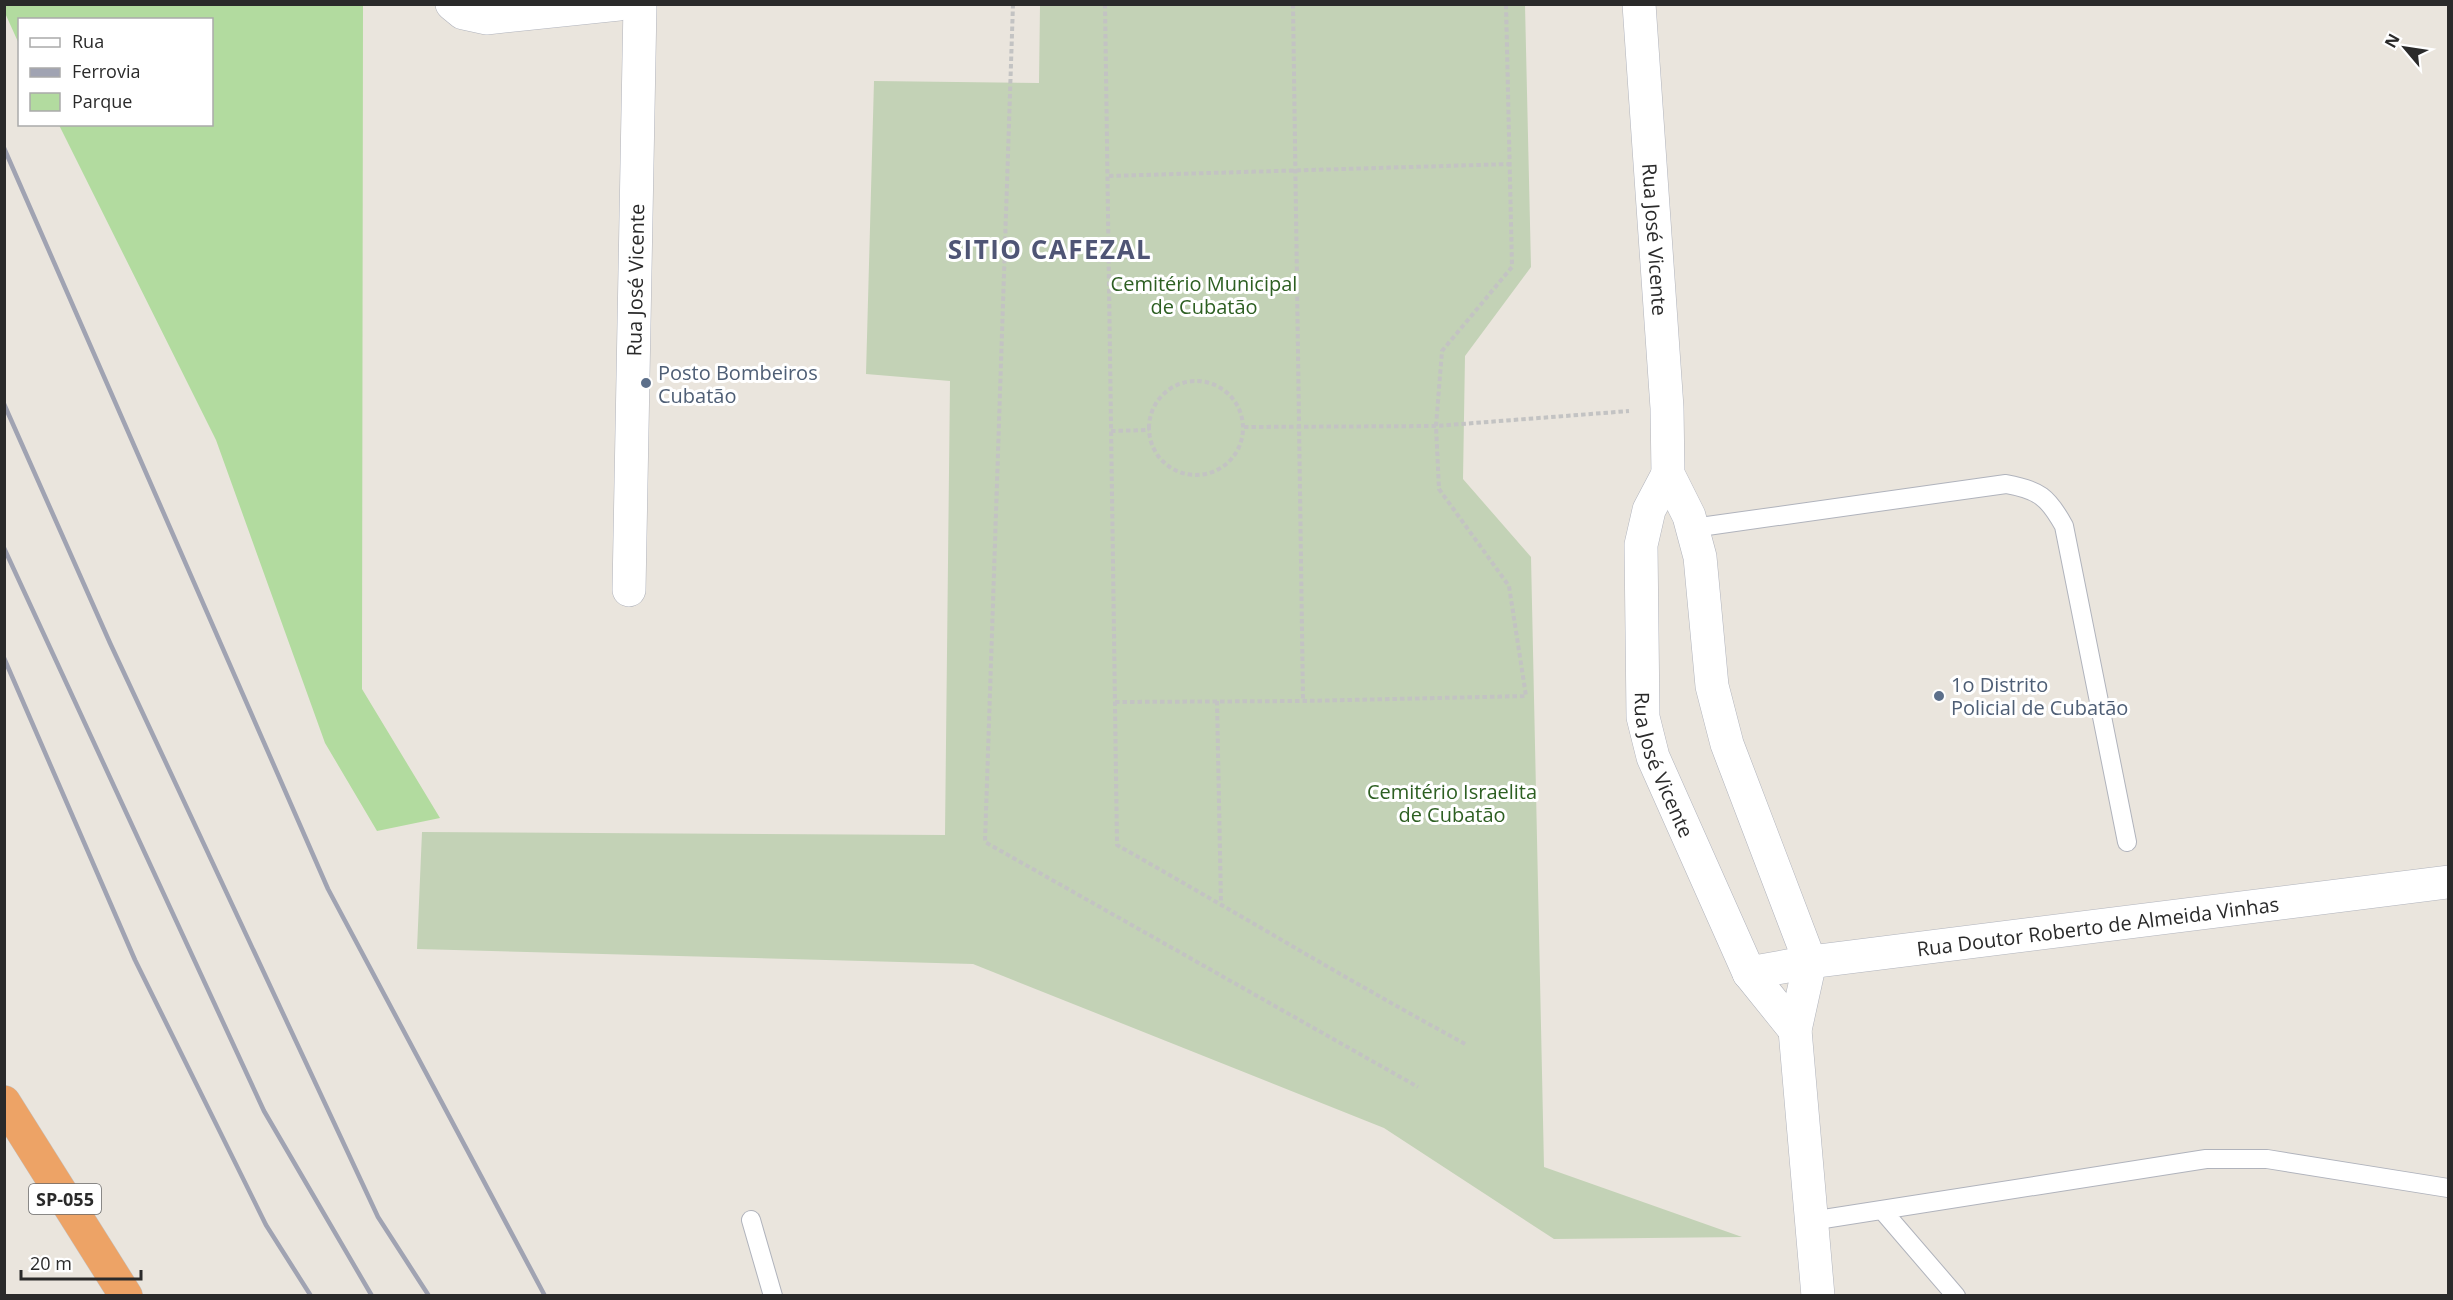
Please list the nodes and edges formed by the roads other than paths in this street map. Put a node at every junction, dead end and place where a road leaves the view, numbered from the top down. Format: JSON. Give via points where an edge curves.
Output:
{"nodes":[{"id":1,"x":452,"y":4,"type":"edge"},
{"id":2,"x":620,"y":4,"type":"edge"},
{"id":3,"x":640,"y":4,"type":"edge"},
{"id":4,"x":1640,"y":4,"type":"edge"},
{"id":5,"x":1668,"y":474,"type":"junction"},
{"id":6,"x":1693,"y":528,"type":"junction"},
{"id":7,"x":629,"y":590,"type":"dead end"},
{"id":8,"x":2127,"y":842,"type":"dead end"},
{"id":9,"x":2448,"y":882,"type":"edge"},
{"id":10,"x":1810,"y":962,"type":"junction"},
{"id":11,"x":1749,"y":973,"type":"junction"},
{"id":12,"x":1795,"y":1030,"type":"junction"},
{"id":13,"x":4,"y":1102,"type":"edge"},
{"id":14,"x":2448,"y":1188,"type":"edge"},
{"id":15,"x":1882,"y":1210,"type":"junction"},
{"id":16,"x":751,"y":1220,"type":"dead end"},
{"id":17,"x":1811,"y":1221,"type":"junction"},
{"id":18,"x":126,"y":1296,"type":"edge"},
{"id":19,"x":773,"y":1296,"type":"edge"},
{"id":20,"x":1818,"y":1296,"type":"edge"},
{"id":21,"x":1956,"y":1296,"type":"edge"}],
"edges":[{"from":1,"to":2,"type":"street","via":[[463,13],[486,18]]},
{"from":3,"to":7,"type":"street","name":"Rua José Vicente"},
{"from":4,"to":5,"type":"street","name":"Rua José Vicente"},
{"from":5,"to":6,"type":"street","name":"Rua José Vicente"},
{"from":5,"to":11,"type":"street","name":"Rua José Vicente","via":[[1649,510],[1641,544],[1643,717],[1653,757]]},
{"from":6,"to":8,"type":"lane","via":[[2006,484],[2030,489],[2052,503],[2064,526]]},
{"from":6,"to":10,"type":"street","name":"Rua José Vicente","via":[[1700,557],[1712,686],[1727,744]]},
{"from":9,"to":10,"type":"street","name":"Rua Doutor Roberto de Almeida Vinhas"},
{"from":10,"to":11,"type":"street","name":"Rua Doutor Roberto de Almeida Vinhas"},
{"from":10,"to":12,"type":"street"},
{"from":11,"to":12,"type":"street","name":"Rua José Vicente"},
{"from":12,"to":17,"type":"street"},
{"from":13,"to":18,"type":"highway","number":"SP-055"},
{"from":14,"to":15,"type":"lane","via":[[2267,1159],[2206,1159]]},
{"from":15,"to":17,"type":"lane"},
{"from":15,"to":21,"type":"lane"},
{"from":16,"to":19,"type":"lane"},
{"from":17,"to":20,"type":"street"}]}
